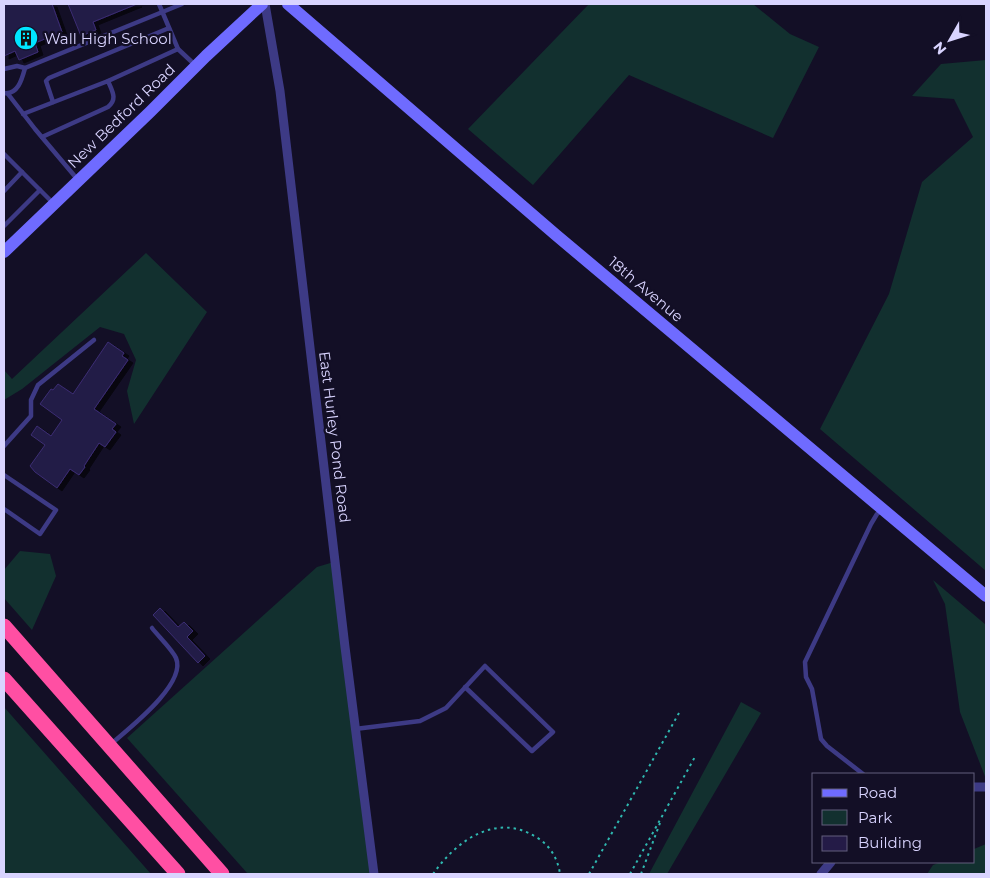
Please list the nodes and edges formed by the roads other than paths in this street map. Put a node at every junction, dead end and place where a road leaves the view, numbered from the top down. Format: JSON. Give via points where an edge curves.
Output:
{"nodes":[{"id":1,"x":159,"y":4,"type":"edge"},
{"id":2,"x":182,"y":4,"type":"edge"},
{"id":3,"x":249,"y":4,"type":"edge"},
{"id":4,"x":263,"y":4,"type":"edge"},
{"id":5,"x":288,"y":4,"type":"edge"},
{"id":6,"x":163,"y":12,"type":"junction"},
{"id":7,"x":245,"y":19,"type":"junction"},
{"id":8,"x":169,"y":28,"type":"junction"},
{"id":9,"x":178,"y":49,"type":"junction"},
{"id":10,"x":196,"y":66,"type":"junction"},
{"id":11,"x":25,"y":68,"type":"junction"},
{"id":12,"x":4,"y":69,"type":"edge"},
{"id":13,"x":108,"y":81,"type":"junction"},
{"id":14,"x":6,"y":93,"type":"edge"},
{"id":15,"x":53,"y":102,"type":"junction"},
{"id":16,"x":23,"y":114,"type":"junction"},
{"id":17,"x":42,"y":136,"type":"junction"},
{"id":18,"x":4,"y":154,"type":"edge"},
{"id":19,"x":22,"y":172,"type":"junction"},
{"id":20,"x":79,"y":180,"type":"junction"},
{"id":21,"x":40,"y":190,"type":"junction"},
{"id":22,"x":4,"y":191,"type":"edge"},
{"id":23,"x":54,"y":204,"type":"junction"},
{"id":24,"x":4,"y":226,"type":"edge"},
{"id":25,"x":4,"y":252,"type":"edge"},
{"id":26,"x":94,"y":340,"type":"dead end"},
{"id":27,"x":4,"y":446,"type":"edge"},
{"id":28,"x":6,"y":477,"type":"edge"},
{"id":29,"x":4,"y":484,"type":"edge"},
{"id":30,"x":4,"y":509,"type":"edge"},
{"id":31,"x":884,"y":510,"type":"junction"},
{"id":32,"x":986,"y":596,"type":"edge"},
{"id":33,"x":4,"y":626,"type":"edge"},
{"id":34,"x":152,"y":628,"type":"dead end"},
{"id":35,"x":4,"y":679,"type":"edge"},
{"id":36,"x":465,"y":687,"type":"junction"},
{"id":37,"x":355,"y":729,"type":"junction"},
{"id":38,"x":108,"y":746,"type":"junction"},
{"id":39,"x":862,"y":773,"type":"edge"},
{"id":40,"x":831,"y":863,"type":"edge"},
{"id":41,"x":178,"y":874,"type":"edge"},
{"id":42,"x":222,"y":874,"type":"edge"},
{"id":43,"x":374,"y":874,"type":"edge"},
{"id":44,"x":821,"y":874,"type":"edge"}],
"edges":[{"from":1,"to":6,"type":"lane"},
{"from":2,"to":6,"type":"lane"},
{"from":3,"to":7,"type":"street"},
{"from":4,"to":7,"type":"street","name":"New Bedford Road"},
{"from":4,"to":37,"type":"street","name":"East Hurley Pond Road","via":[[280,91]]},
{"from":5,"to":31,"type":"street","name":"18th Avenue","via":[[556,235]]},
{"from":6,"to":8,"type":"lane"},
{"from":6,"to":11,"type":"lane"},
{"from":7,"to":10,"type":"street","name":"New Bedford Road"},
{"from":8,"to":9,"type":"lane"},
{"from":8,"to":15,"type":"lane","via":[[49,78],[46,81]]},
{"from":9,"to":10,"type":"lane"},
{"from":9,"to":13,"type":"lane"},
{"from":10,"to":20,"type":"street","name":"New Bedford Road"},
{"from":11,"to":12,"type":"lane"},
{"from":11,"to":14,"type":"lane","via":[[15,91]]},
{"from":13,"to":15,"type":"lane"},
{"from":13,"to":17,"type":"lane","via":[[114,96],[112,104]]},
{"from":14,"to":16,"type":"lane"},
{"from":15,"to":16,"type":"lane"},
{"from":16,"to":17,"type":"lane"},
{"from":17,"to":20,"type":"lane"},
{"from":18,"to":19,"type":"lane"},
{"from":19,"to":21,"type":"lane"},
{"from":19,"to":22,"type":"lane"},
{"from":20,"to":23,"type":"street","name":"New Bedford Road"},
{"from":21,"to":23,"type":"lane"},
{"from":21,"to":24,"type":"lane"},
{"from":23,"to":25,"type":"street","name":"New Bedford Road"},
{"from":26,"to":27,"type":"lane","via":[[38,385],[31,400],[31,416]]},
{"from":28,"to":29,"type":"lane"},
{"from":28,"to":30,"type":"lane","via":[[56,510],[40,534]]},
{"from":31,"to":32,"type":"street","name":"18th Avenue"},
{"from":31,"to":39,"type":"lane","via":[[871,524],[805,662],[821,739]]},
{"from":33,"to":38,"type":"highway"},
{"from":34,"to":38,"type":"lane","via":[[176,658],[178,668],[166,692],[150,711]]},
{"from":35,"to":41,"type":"highway"},
{"from":36,"to":36,"type":"lane","via":[[532,751],[553,732],[485,666]]},
{"from":36,"to":37,"type":"lane","via":[[446,708],[420,721]]},
{"from":37,"to":43,"type":"street","name":"East Hurley Pond Road"},
{"from":38,"to":42,"type":"highway"},
{"from":40,"to":44,"type":"street"}]}
